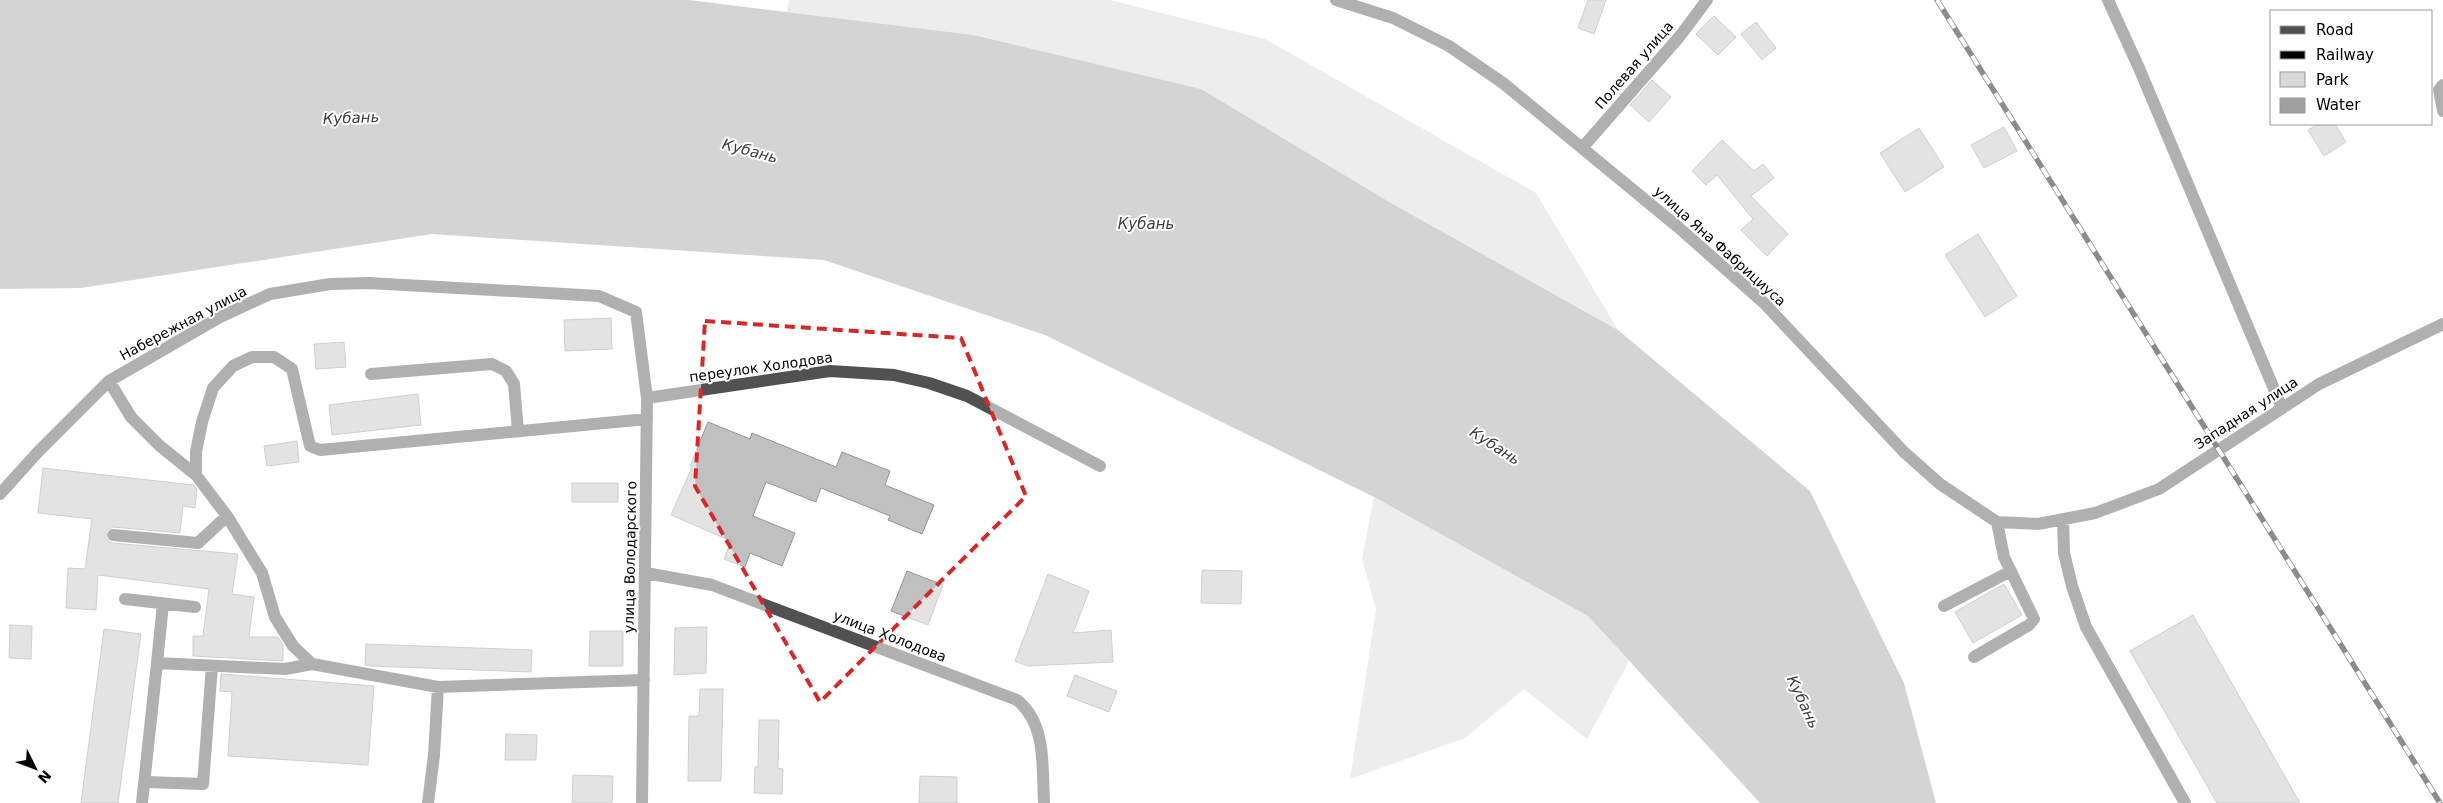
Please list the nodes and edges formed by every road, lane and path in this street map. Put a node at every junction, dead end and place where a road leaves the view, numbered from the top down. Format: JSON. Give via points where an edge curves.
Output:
{"nodes":[{"id":1,"x":1336,"y":0,"type":"edge"},
{"id":2,"x":1707,"y":0,"type":"edge"},
{"id":3,"x":2108,"y":0,"type":"edge"},
{"id":4,"x":2443,"y":84,"type":"edge"},
{"id":5,"x":2443,"y":112,"type":"edge"},
{"id":6,"x":1583,"y":147,"type":"junction"},
{"id":7,"x":636,"y":312,"type":"joint"},
{"id":8,"x":2443,"y":324,"type":"edge"},
{"id":9,"x":371,"y":374,"type":"dead end"},
{"id":10,"x":109,"y":381,"type":"junction"},
{"id":11,"x":647,"y":398,"type":"junction"},
{"id":12,"x":2282,"y":408,"type":"junction"},
{"id":13,"x":647,"y":419,"type":"junction"},
{"id":14,"x":518,"y":431,"type":"junction"},
{"id":15,"x":1100,"y":466,"type":"dead end"},
{"id":16,"x":196,"y":475,"type":"junction"},
{"id":17,"x":0,"y":494,"type":"edge"},
{"id":18,"x":226,"y":516,"type":"junction"},
{"id":19,"x":2063,"y":519,"type":"junction"},
{"id":20,"x":1997,"y":522,"type":"junction"},
{"id":21,"x":113,"y":535,"type":"dead end"},
{"id":22,"x":2011,"y":571,"type":"junction"},
{"id":23,"x":646,"y":573,"type":"junction"},
{"id":24,"x":125,"y":599,"type":"dead end"},
{"id":25,"x":163,"y":604,"type":"junction"},
{"id":26,"x":1944,"y":606,"type":"dead end"},
{"id":27,"x":195,"y":607,"type":"dead end"},
{"id":28,"x":1974,"y":657,"type":"dead end"},
{"id":29,"x":157,"y":663,"type":"junction"},
{"id":30,"x":312,"y":664,"type":"junction"},
{"id":31,"x":212,"y":666,"type":"junction"},
{"id":32,"x":644,"y":680,"type":"junction"},
{"id":33,"x":438,"y":687,"type":"junction"},
{"id":34,"x":144,"y":782,"type":"junction"},
{"id":35,"x":142,"y":803,"type":"edge"},
{"id":36,"x":428,"y":803,"type":"edge"},
{"id":37,"x":642,"y":803,"type":"edge"},
{"id":38,"x":1044,"y":803,"type":"edge"},
{"id":39,"x":2185,"y":803,"type":"edge"}],
"edges":[{"from":1,"to":6,"type":"street","name":"улица Яна Фабрициуса","via":[[1392,18],[1448,46],[1503,83]]},
{"from":2,"to":6,"type":"street","name":"Полевая улица","via":[[1680,36]]},
{"from":3,"to":12,"type":"street","via":[[2140,68]]},
{"from":4,"to":5,"type":"street","via":[[2439,90]]},
{"from":6,"to":20,"type":"street","name":"улица Яна Фабрициуса","via":[[1764,303],[1904,452],[1940,484]]},
{"from":7,"to":10,"type":"street","name":"Набережная улица","via":[[599,296],[369,283],[330,284],[270,294],[220,317]]},
{"from":7,"to":11,"type":"street","name":"улица Володарского"},
{"from":8,"to":12,"type":"street","name":"Западная улица","via":[[2319,384]]},
{"from":9,"to":14,"type":"street","via":[[492,364],[506,371],[514,384]]},
{"from":10,"to":16,"type":"street","via":[[131,417]]},
{"from":10,"to":17,"type":"street","name":"Набережная улица"},
{"from":11,"to":13,"type":"street","name":"улица Володарского"},
{"from":11,"to":15,"type":"street","name":"переулок Холодова","via":[[830,370],[894,375],[967,396]]},
{"from":12,"to":19,"type":"street","name":"Западная улица","via":[[2159,488],[2095,513]]},
{"from":13,"to":14,"type":"street"},
{"from":13,"to":23,"type":"street","name":"улица Володарского"},
{"from":14,"to":16,"type":"street","via":[[320,450],[310,446],[292,369],[274,357],[252,357],[233,366],[213,388],[200,430]]},
{"from":16,"to":18,"type":"street"},
{"from":18,"to":21,"type":"street","via":[[198,543]]},
{"from":18,"to":30,"type":"street","via":[[262,573],[275,617],[292,646]]},
{"from":19,"to":20,"type":"street","via":[[2038,524]]},
{"from":19,"to":39,"type":"street","via":[[2064,553],[2086,627]]},
{"from":20,"to":22,"type":"street","via":[[2004,557]]},
{"from":22,"to":26,"type":"street"},
{"from":22,"to":28,"type":"street","via":[[2034,619]]},
{"from":23,"to":32,"type":"street","name":"улица Володарского"},
{"from":23,"to":38,"type":"street","name":"улица Холодова","via":[[712,585],[1017,700],[1033,718],[1040,741]]},
{"from":24,"to":25,"type":"street"},
{"from":25,"to":27,"type":"street"},
{"from":25,"to":29,"type":"street"},
{"from":29,"to":31,"type":"street"},
{"from":29,"to":34,"type":"street"},
{"from":30,"to":31,"type":"street","via":[[284,669]]},
{"from":30,"to":33,"type":"street"},
{"from":31,"to":34,"type":"street","via":[[203,784]]},
{"from":32,"to":33,"type":"street"},
{"from":32,"to":37,"type":"street","name":"улица Володарского"},
{"from":33,"to":36,"type":"street"},
{"from":34,"to":35,"type":"street"}]}
